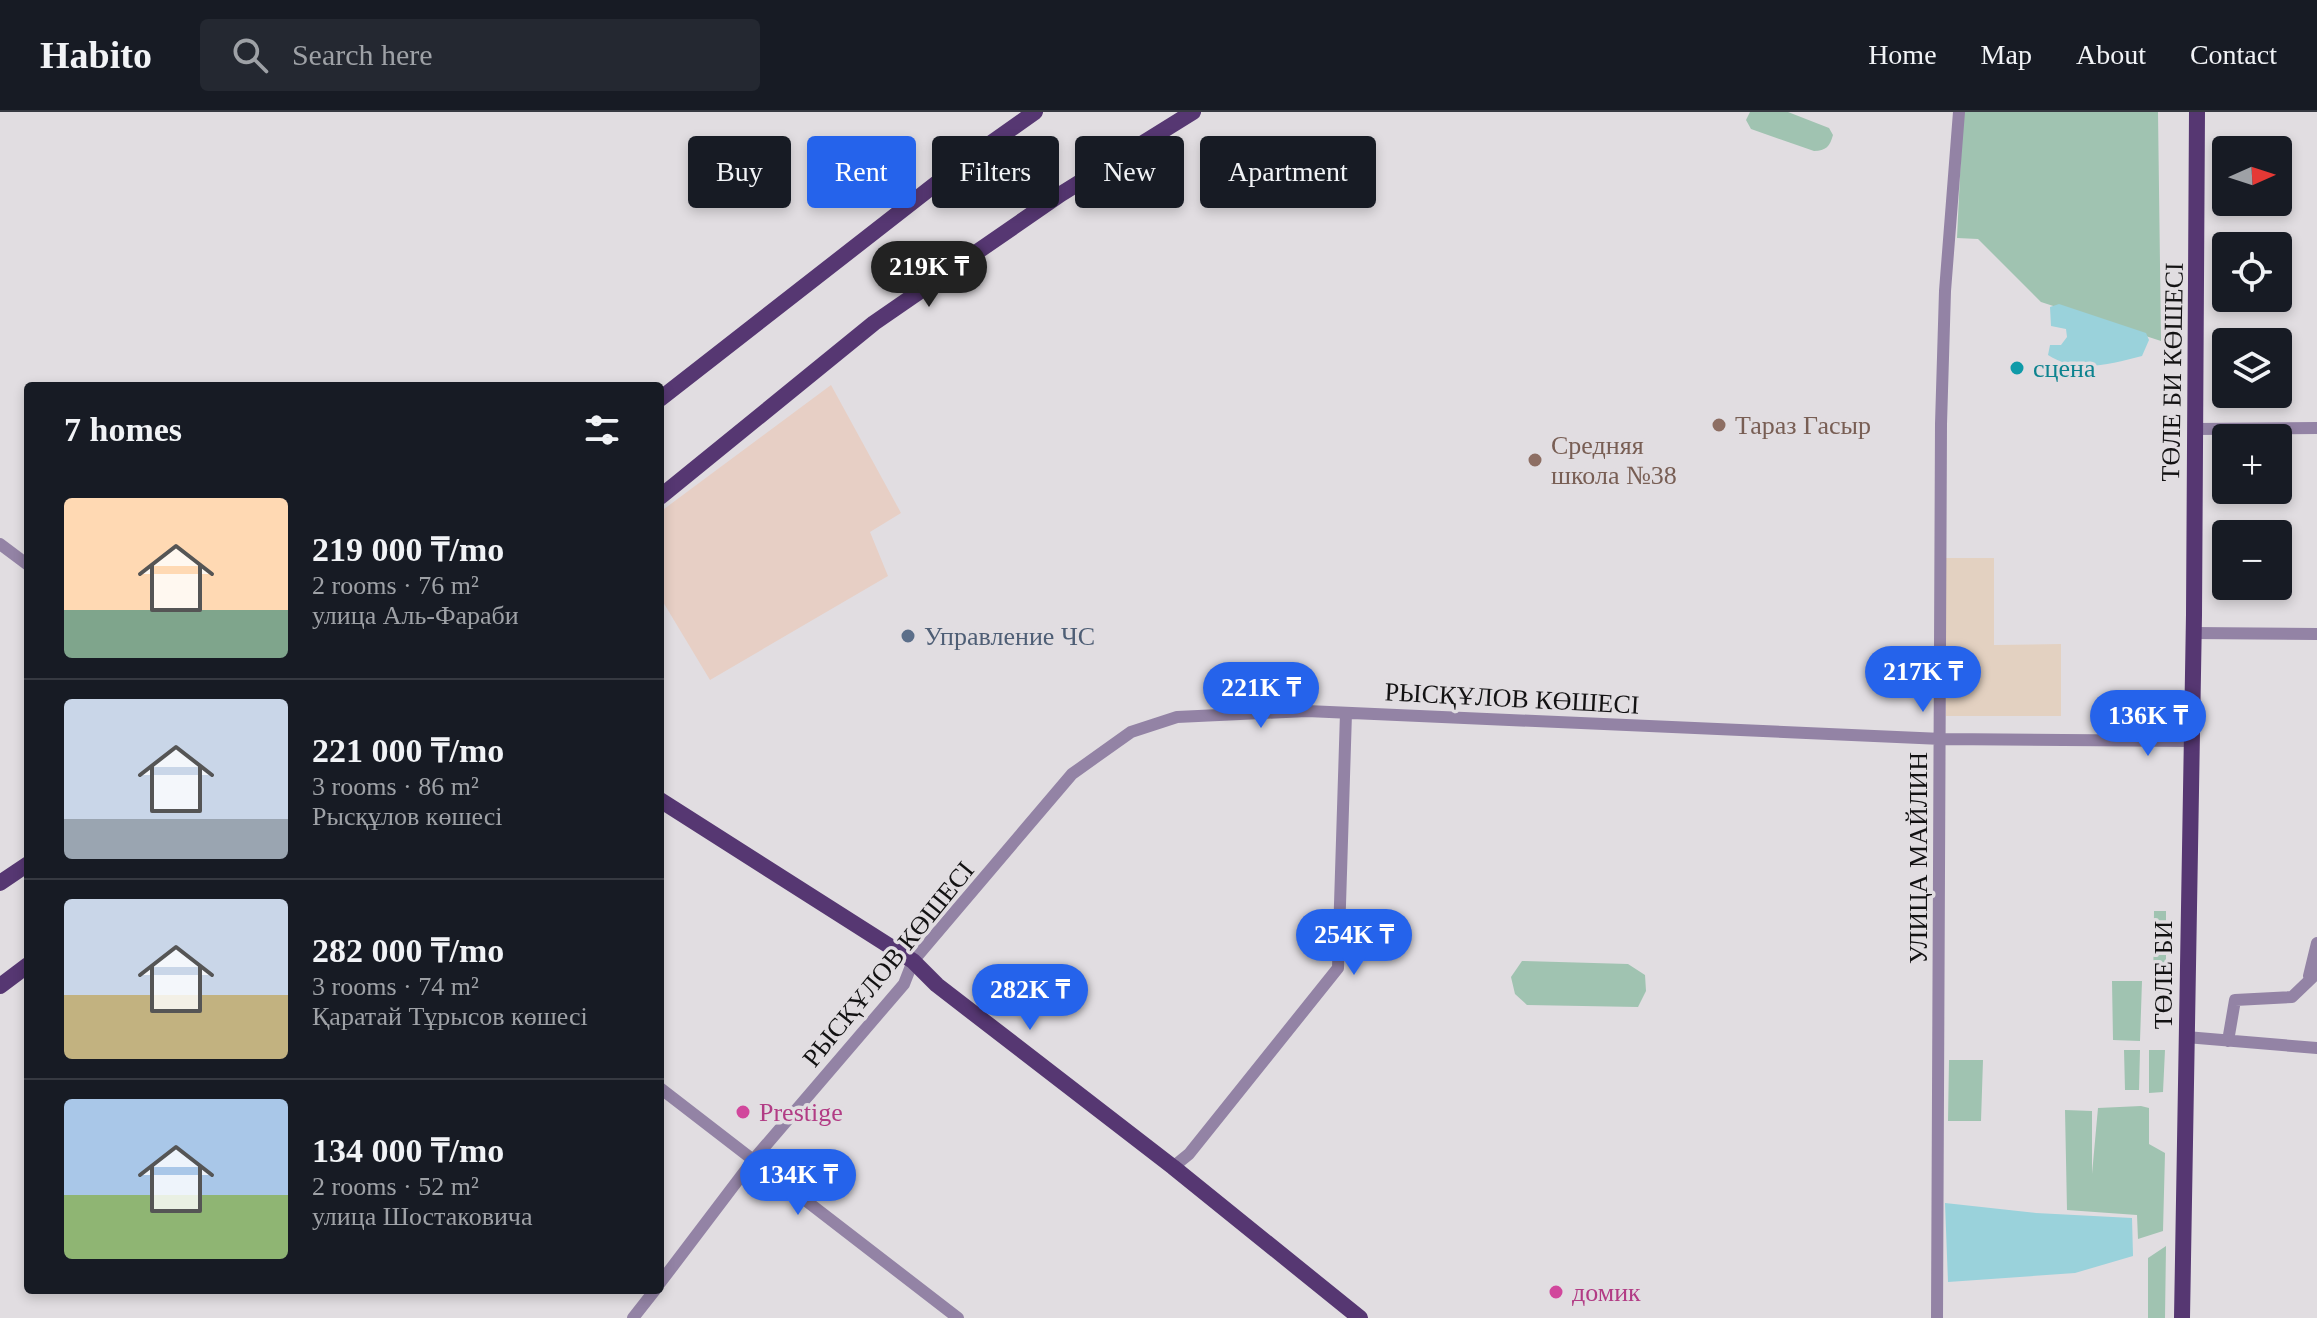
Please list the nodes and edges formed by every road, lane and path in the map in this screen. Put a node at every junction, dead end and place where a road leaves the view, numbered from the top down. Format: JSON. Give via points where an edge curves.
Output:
{"nodes":[{"id":1,"x":1035,"y":112,"type":"edge"},
{"id":2,"x":1193,"y":112,"type":"edge"},
{"id":3,"x":1959,"y":112,"type":"edge"},
{"id":4,"x":2197,"y":112,"type":"edge"},
{"id":5,"x":664,"y":396,"type":"edge"},
{"id":6,"x":2317,"y":428,"type":"edge"},
{"id":7,"x":2196,"y":429,"type":"junction"},
{"id":8,"x":664,"y":494,"type":"edge"},
{"id":9,"x":0,"y":544,"type":"edge"},
{"id":10,"x":24,"y":562,"type":"edge"},
{"id":11,"x":2193,"y":633,"type":"junction"},
{"id":12,"x":2317,"y":634,"type":"edge"},
{"id":13,"x":1346,"y":713,"type":"junction"},
{"id":14,"x":1942,"y":739,"type":"junction"},
{"id":15,"x":2191,"y":741,"type":"junction"},
{"id":16,"x":664,"y":803,"type":"edge"},
{"id":17,"x":24,"y":867,"type":"edge"},
{"id":18,"x":0,"y":883,"type":"edge"},
{"id":19,"x":2317,"y":943,"type":"edge"},
{"id":20,"x":913,"y":961,"type":"junction"},
{"id":21,"x":24,"y":968,"type":"edge"},
{"id":22,"x":2313,"y":974,"type":"edge"},
{"id":23,"x":0,"y":986,"type":"edge"},
{"id":24,"x":2186,"y":1037,"type":"junction"},
{"id":25,"x":2228,"y":1041,"type":"junction"},
{"id":26,"x":2317,"y":1048,"type":"edge"},
{"id":27,"x":664,"y":1091,"type":"edge"},
{"id":28,"x":754,"y":1159,"type":"junction"},
{"id":29,"x":1173,"y":1167,"type":"junction"},
{"id":30,"x":664,"y":1278,"type":"edge"},
{"id":31,"x":652,"y":1294,"type":"edge"},
{"id":32,"x":941,"y":1313,"type":"edge"},
{"id":33,"x":633,"y":1318,"type":"edge"},
{"id":34,"x":958,"y":1318,"type":"edge"},
{"id":35,"x":1360,"y":1318,"type":"edge"},
{"id":36,"x":1937,"y":1318,"type":"edge"},
{"id":37,"x":2182,"y":1318,"type":"edge"}],
"edges":[{"from":1,"to":5,"type":"main road"},
{"from":2,"to":8,"type":"main road","via":[[1061,194],[874,323]]},
{"from":3,"to":14,"type":"street","name":"УЛИЦА МАЙЛИН","via":[[1944,305]]},
{"from":4,"to":7,"type":"main road","name":"ТӨЛЕ БИ КӨШЕСІ"},
{"from":6,"to":7,"type":"street"},
{"from":7,"to":11,"type":"main road","name":"ТӨЛЕ БИ КӨШЕСІ"},
{"from":9,"to":10,"type":"street"},
{"from":11,"to":12,"type":"street"},
{"from":11,"to":15,"type":"main road","name":"ТӨЛЕ БИ"},
{"from":13,"to":14,"type":"street","name":"РЫСҚҰЛОВ КӨШЕСІ"},
{"from":13,"to":20,"type":"street","name":"РЫСҚҰЛОВ КӨШЕСІ","via":[[1177,717],[1131,732],[1101,749],[1051,795]]},
{"from":13,"to":29,"type":"street","via":[[1338,968],[1189,1154]]},
{"from":14,"to":15,"type":"street","name":"РЫСҚҰЛОВ КӨШЕСІ"},
{"from":14,"to":36,"type":"street","name":"УЛИЦА МАЙЛИН"},
{"from":15,"to":24,"type":"main road","name":"ТӨЛЕ БИ"},
{"from":16,"to":20,"type":"main road"},
{"from":17,"to":18,"type":"main road"},
{"from":19,"to":22,"type":"street"},
{"from":20,"to":28,"type":"street","name":"РЫСҚҰЛОВ КӨШЕСІ","via":[[904,984]]},
{"from":20,"to":29,"type":"main road"},
{"from":21,"to":23,"type":"main road"},
{"from":22,"to":25,"type":"street","via":[[2292,997],[2235,1000]]},
{"from":24,"to":25,"type":"street"},
{"from":24,"to":37,"type":"main road","name":"ТӨЛЕ БИ"},
{"from":25,"to":26,"type":"street"},
{"from":27,"to":28,"type":"street"},
{"from":28,"to":30,"type":"street","name":"РЫСҚҰЛОВ КӨШЕСІ"},
{"from":28,"to":32,"type":"street"},
{"from":29,"to":35,"type":"main road"},
{"from":31,"to":33,"type":"street"},
{"from":32,"to":34,"type":"street"}]}
